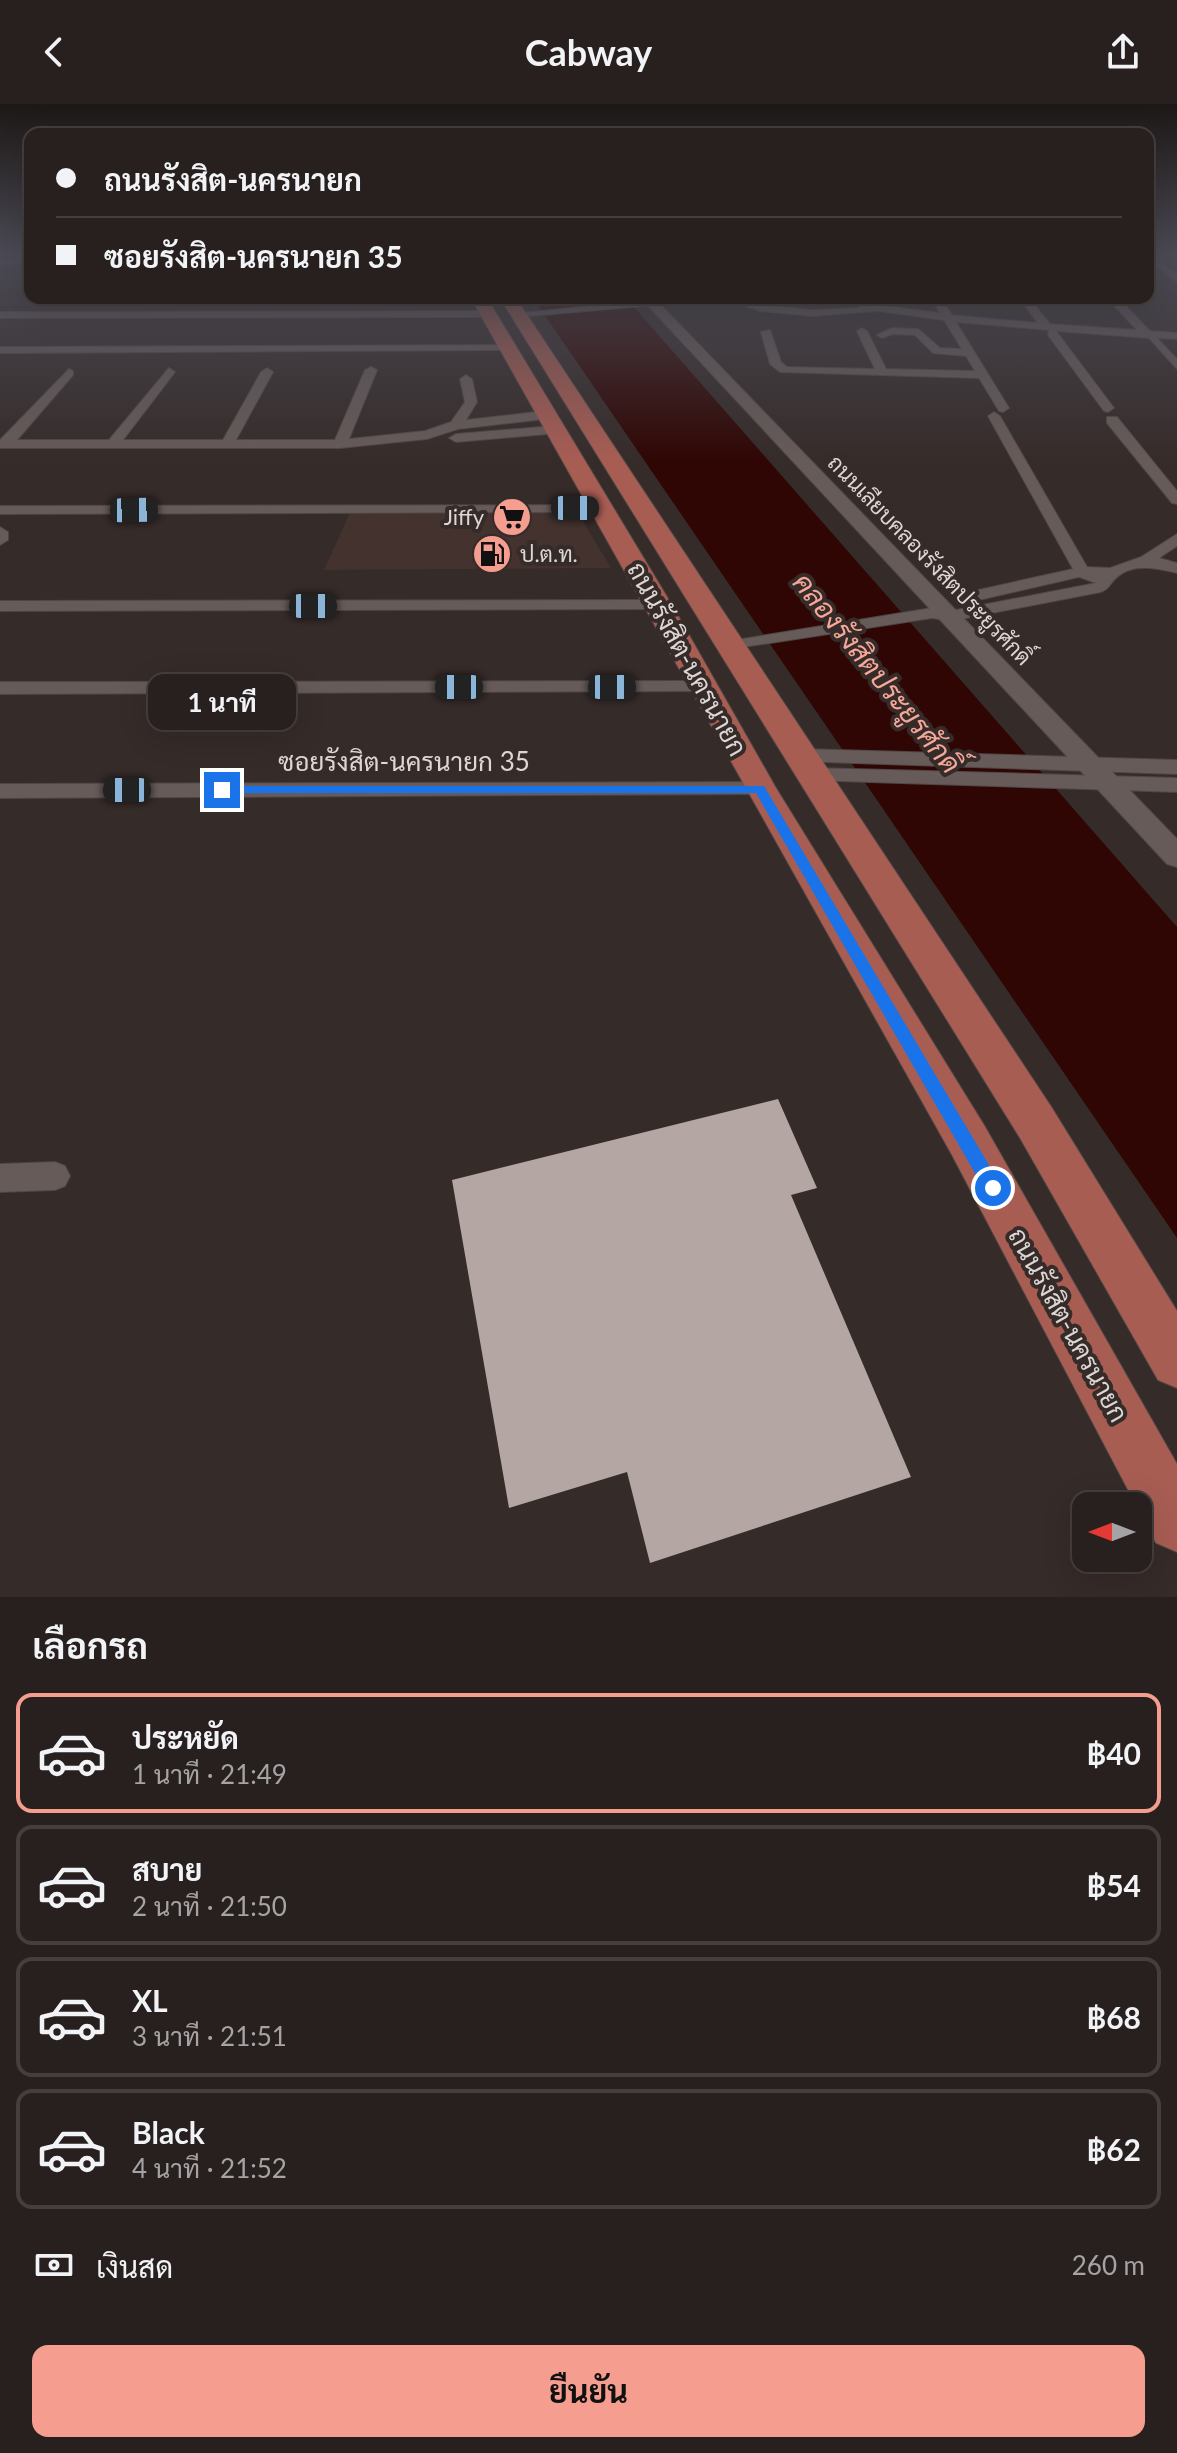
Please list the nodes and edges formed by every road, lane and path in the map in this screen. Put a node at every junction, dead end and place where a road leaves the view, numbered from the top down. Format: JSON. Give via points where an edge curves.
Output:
{"nodes":[{"id":1,"x":397,"y":323,"type":"edge"},
{"id":2,"x":478,"y":323,"type":"edge"},
{"id":3,"x":511,"y":323,"type":"edge"},
{"id":4,"x":513,"y":323,"type":"edge"},
{"id":5,"x":660,"y":323,"type":"edge"},
{"id":6,"x":951,"y":323,"type":"edge"},
{"id":7,"x":985,"y":323,"type":"edge"},
{"id":8,"x":1044,"y":323,"type":"edge"},
{"id":9,"x":1137,"y":323,"type":"edge"},
{"id":10,"x":1049,"y":329,"type":"junction"},
{"id":11,"x":862,"y":331,"type":"dead end"},
{"id":12,"x":766,"y":332,"type":"dead end"},
{"id":13,"x":882,"y":335,"type":"dead end"},
{"id":14,"x":421,"y":337,"type":"dead end"},
{"id":15,"x":1151,"y":337,"type":"junction"},
{"id":16,"x":1177,"y":338,"type":"edge"},
{"id":17,"x":0,"y":350,"type":"edge"},
{"id":18,"x":970,"y":353,"type":"junction"},
{"id":19,"x":1177,"y":366,"type":"edge"},
{"id":20,"x":371,"y":370,"type":"dead end"},
{"id":21,"x":169,"y":372,"type":"dead end"},
{"id":22,"x":267,"y":372,"type":"dead end"},
{"id":23,"x":69,"y":373,"type":"dead end"},
{"id":24,"x":883,"y":374,"type":"junction"},
{"id":25,"x":983,"y":375,"type":"junction"},
{"id":26,"x":466,"y":379,"type":"dead end"},
{"id":27,"x":549,"y":422,"type":"junction"},
{"id":28,"x":456,"y":425,"type":"junction"},
{"id":29,"x":427,"y":435,"type":"junction"},
{"id":30,"x":3,"y":444,"type":"edge"},
{"id":31,"x":113,"y":444,"type":"junction"},
{"id":32,"x":227,"y":444,"type":"junction"},
{"id":33,"x":340,"y":444,"type":"junction"},
{"id":34,"x":1177,"y":500,"type":"edge"},
{"id":35,"x":599,"y":508,"type":"junction"},
{"id":36,"x":0,"y":510,"type":"edge"},
{"id":37,"x":0,"y":532,"type":"edge"},
{"id":38,"x":1177,"y":539,"type":"edge"},
{"id":39,"x":0,"y":540,"type":"edge"},
{"id":40,"x":1147,"y":560,"type":"junction"},
{"id":41,"x":1177,"y":568,"type":"edge"},
{"id":42,"x":1082,"y":572,"type":"junction"},
{"id":43,"x":1112,"y":573,"type":"junction"},
{"id":44,"x":1101,"y":587,"type":"junction"},
{"id":45,"x":658,"y":605,"type":"junction"},
{"id":46,"x":0,"y":606,"type":"edge"},
{"id":47,"x":941,"y":611,"type":"junction"},
{"id":48,"x":743,"y":643,"type":"junction"},
{"id":49,"x":704,"y":687,"type":"junction"},
{"id":50,"x":0,"y":688,"type":"edge"},
{"id":51,"x":822,"y":766,"type":"junction"},
{"id":52,"x":1091,"y":766,"type":"junction"},
{"id":53,"x":1177,"y":767,"type":"edge"},
{"id":54,"x":1053,"y":773,"type":"junction"},
{"id":55,"x":1107,"y":783,"type":"junction"},
{"id":56,"x":1177,"y":785,"type":"edge"},
{"id":57,"x":760,"y":789,"type":"junction"},
{"id":58,"x":0,"y":791,"type":"edge"},
{"id":59,"x":1177,"y":857,"type":"edge"},
{"id":60,"x":55,"y":1176,"type":"dead end"},
{"id":61,"x":0,"y":1178,"type":"edge"},
{"id":62,"x":1177,"y":1361,"type":"edge"},
{"id":63,"x":1177,"y":1522,"type":"edge"}],
"edges":[{"from":1,"to":17,"type":"street"},
{"from":2,"to":14,"type":"street"},
{"from":3,"to":27,"type":"main road","name":"ถนนรังสิต-นครนายก"},
{"from":4,"to":48,"type":"main road","name":"ถนนรังสิต-นครนายก"},
{"from":5,"to":47,"type":"street","name":"ถนนเลียบคลองรังสิตประยูรศักดิ์"},
{"from":6,"to":18,"type":"street"},
{"from":7,"to":10,"type":"street"},
{"from":8,"to":10,"type":"street"},
{"from":9,"to":15,"type":"street"},
{"from":10,"to":15,"type":"street"},
{"from":10,"to":34,"type":"street"},
{"from":11,"to":24,"type":"street"},
{"from":12,"to":24,"type":"street","via":[[776,364],[784,370]]},
{"from":13,"to":18,"type":"street","via":[[918,332],[937,351]]},
{"from":15,"to":16,"type":"street"},
{"from":15,"to":19,"type":"street"},
{"from":18,"to":25,"type":"street"},
{"from":20,"to":33,"type":"street"},
{"from":21,"to":31,"type":"street"},
{"from":22,"to":32,"type":"street"},
{"from":23,"to":30,"type":"street"},
{"from":24,"to":25,"type":"street"},
{"from":25,"to":42,"type":"street"},
{"from":26,"to":28,"type":"street","via":[[471,402]]},
{"from":27,"to":28,"type":"street"},
{"from":27,"to":29,"type":"street","via":[[466,439]]},
{"from":27,"to":35,"type":"main road","name":"ถนนรังสิต-นครนายก"},
{"from":28,"to":29,"type":"street"},
{"from":29,"to":33,"type":"street"},
{"from":30,"to":31,"type":"street"},
{"from":31,"to":32,"type":"street"},
{"from":32,"to":33,"type":"street"},
{"from":35,"to":36,"type":"street"},
{"from":35,"to":45,"type":"main road","name":"ถนนรังสิต-นครนายก"},
{"from":37,"to":39,"type":"street"},
{"from":38,"to":40,"type":"street"},
{"from":40,"to":41,"type":"street"},
{"from":40,"to":43,"type":"street"},
{"from":42,"to":43,"type":"street"},
{"from":42,"to":44,"type":"street"},
{"from":42,"to":47,"type":"street"},
{"from":43,"to":44,"type":"street"},
{"from":44,"to":47,"type":"street"},
{"from":45,"to":46,"type":"street"},
{"from":45,"to":49,"type":"main road","name":"ถนนรังสิต-นครนายก"},
{"from":47,"to":48,"type":"street"},
{"from":47,"to":52,"type":"street","name":"ถนนเลียบคลองรังสิตประยูรศักดิ์"},
{"from":48,"to":51,"type":"main road","name":"ถนนรังสิต-นครนายก"},
{"from":49,"to":50,"type":"street"},
{"from":49,"to":57,"type":"main road","name":"ถนนรังสิต-นครนายก"},
{"from":51,"to":54,"type":"street"},
{"from":51,"to":62,"type":"main road","name":"ถนนรังสิต-นครนายก"},
{"from":52,"to":53,"type":"street"},
{"from":52,"to":54,"type":"street"},
{"from":52,"to":55,"type":"street","name":"ถนนเลียบคลองรังสิตประยูรศักดิ์"},
{"from":54,"to":55,"type":"street"},
{"from":55,"to":56,"type":"street"},
{"from":55,"to":59,"type":"street","name":"ถนนเลียบคลองรังสิตประยูรศักดิ์"},
{"from":57,"to":58,"type":"street","name":"ซอยรังสิต-นครนายก 35"},
{"from":57,"to":63,"type":"main road","name":"ถนนรังสิต-นครนายก","via":[[968,1140]]},
{"from":60,"to":61,"type":"street"}]}
